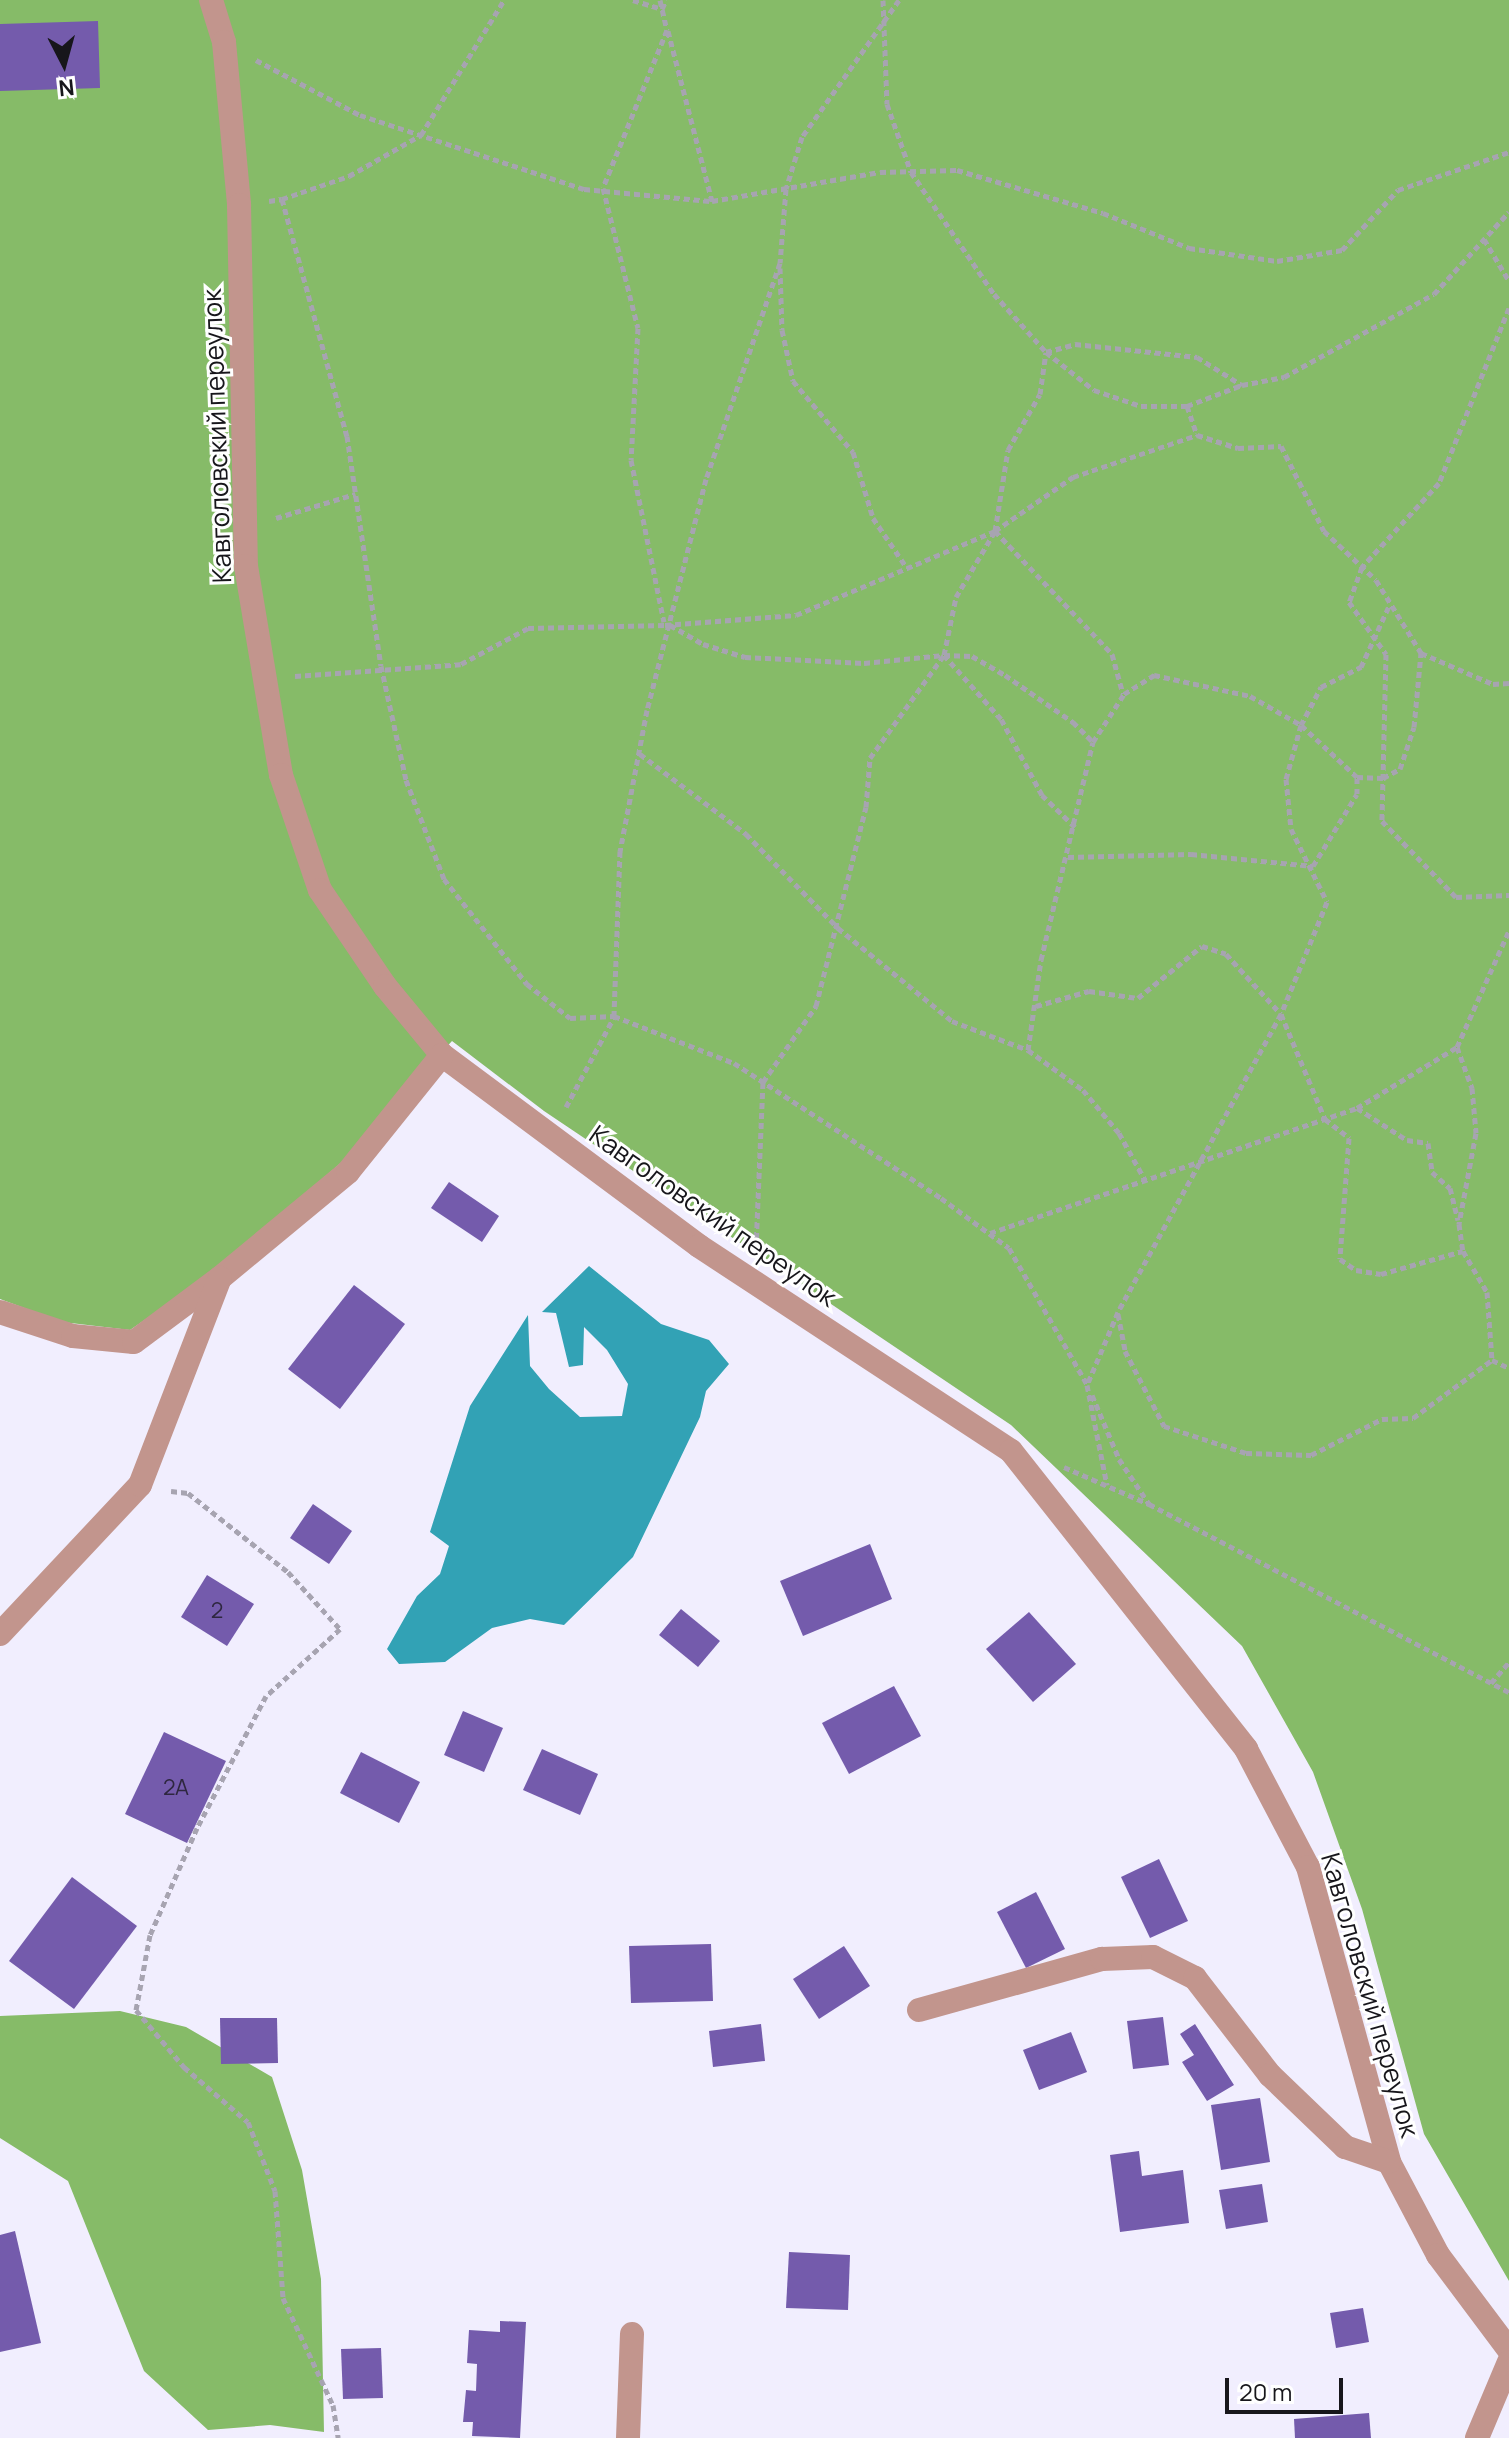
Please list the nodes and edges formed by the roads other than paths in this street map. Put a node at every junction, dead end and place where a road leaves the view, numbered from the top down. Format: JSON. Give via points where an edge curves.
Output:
{"nodes":[{"id":1,"x":211,"y":0,"type":"edge"},
{"id":2,"x":442,"y":1055,"type":"junction"},
{"id":3,"x":220,"y":1278,"type":"junction"},
{"id":4,"x":0,"y":1312,"type":"edge"},
{"id":5,"x":0,"y":1634,"type":"edge"},
{"id":6,"x":919,"y":2010,"type":"dead end"},
{"id":7,"x":1389,"y":2162,"type":"junction"},
{"id":8,"x":632,"y":2334,"type":"dead end"},
{"id":9,"x":1509,"y":2350,"type":"edge"},
{"id":10,"x":1509,"y":2362,"type":"edge"},
{"id":11,"x":628,"y":2438,"type":"edge"},
{"id":12,"x":1477,"y":2438,"type":"edge"}],
"edges":[{"from":1,"to":2,"type":"street","name":"Кавголовский переулок","via":[[224,42],[239,205],[244,528],[281,775],[320,890],[385,986]]},
{"from":2,"to":3,"type":"street","via":[[348,1172]]},
{"from":2,"to":7,"type":"street","name":"Кавголовский переулок","via":[[755,1283],[1011,1451],[1246,1749],[1302,1854]]},
{"from":3,"to":4,"type":"street","via":[[134,1342],[73,1336]]},
{"from":3,"to":5,"type":"street","via":[[140,1485]]},
{"from":6,"to":7,"type":"street","via":[[1102,1959],[1153,1957],[1195,1978],[1270,2075],[1345,2147]]},
{"from":7,"to":9,"type":"street","name":"Кавголовский переулок","via":[[1438,2255]]},
{"from":8,"to":11,"type":"street"},
{"from":10,"to":12,"type":"street"}]}
